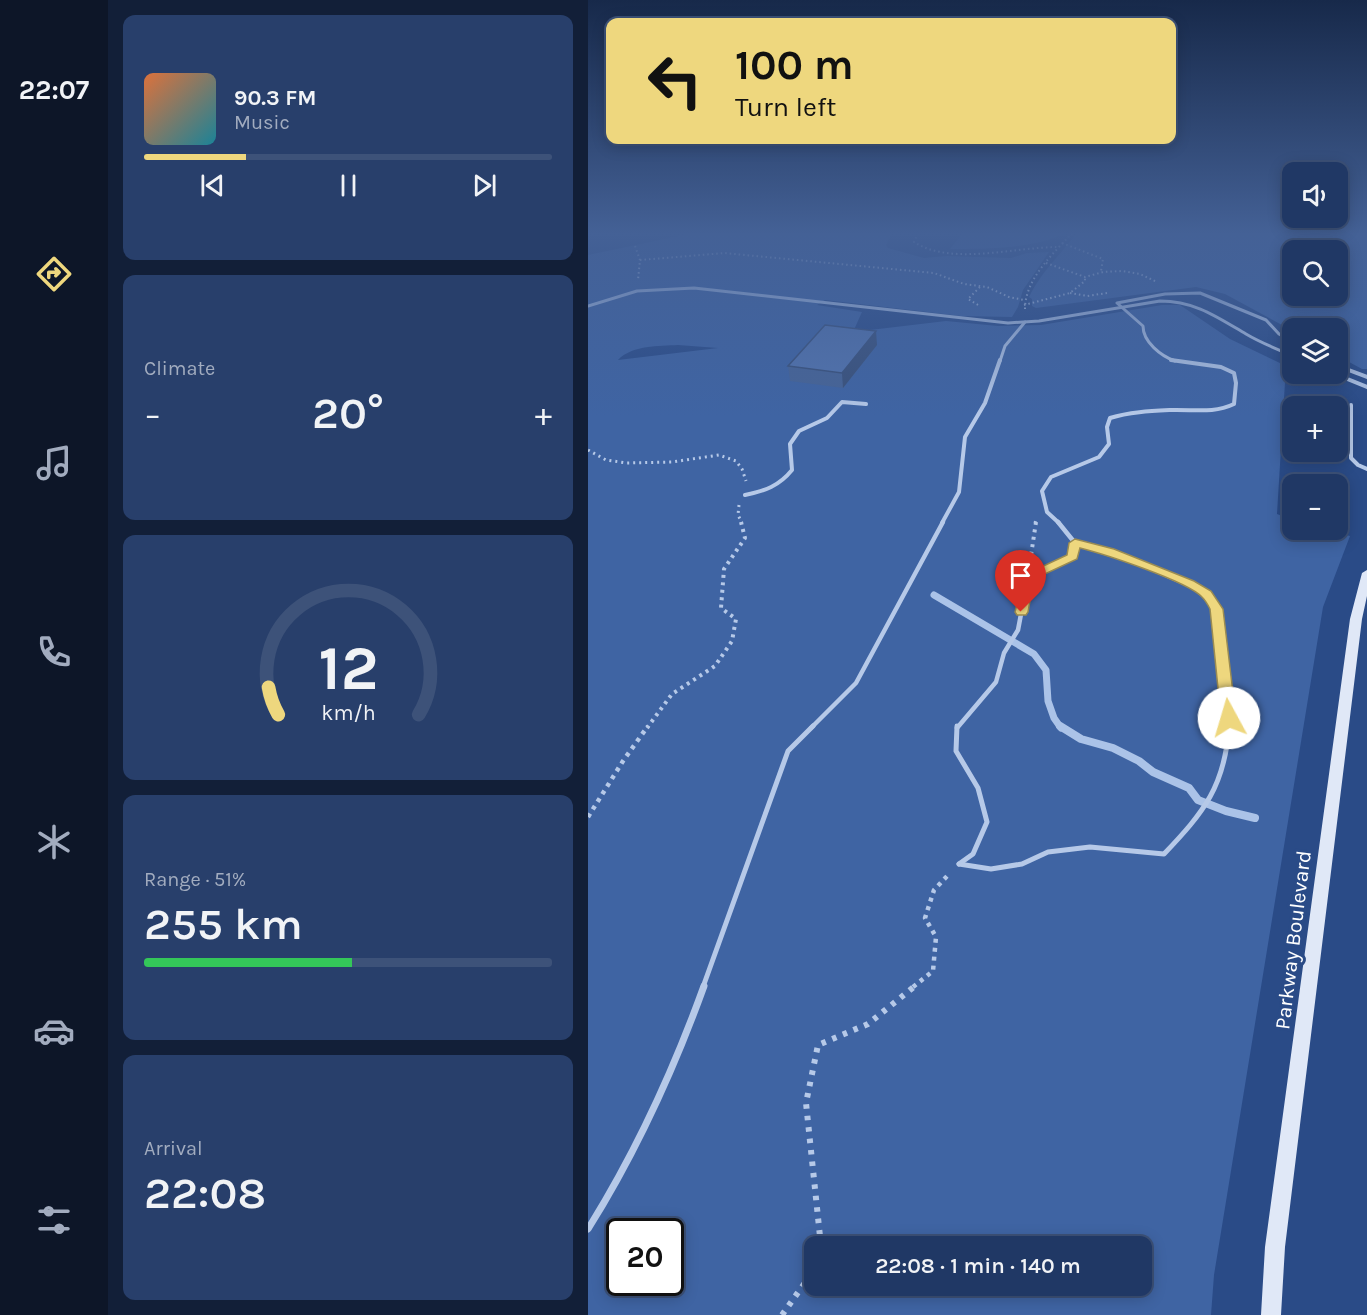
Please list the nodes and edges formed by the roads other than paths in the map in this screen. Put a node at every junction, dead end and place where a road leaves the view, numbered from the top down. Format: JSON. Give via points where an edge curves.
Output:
{"nodes":[{"id":1,"x":626,"y":294,"type":"edge"},
{"id":2,"x":750,"y":294,"type":"edge"},
{"id":3,"x":1163,"y":294,"type":"edge"},
{"id":4,"x":1203,"y":294,"type":"edge"},
{"id":5,"x":588,"y":306,"type":"edge"},
{"id":6,"x":1122,"y":308,"type":"junction"},
{"id":7,"x":1025,"y":322,"type":"junction"},
{"id":8,"x":1282,"y":335,"type":"edge"},
{"id":9,"x":1282,"y":351,"type":"edge"},
{"id":10,"x":1348,"y":370,"type":"edge"},
{"id":11,"x":1367,"y":377,"type":"edge"},
{"id":12,"x":1348,"y":379,"type":"edge"},
{"id":13,"x":1367,"y":387,"type":"edge"},
{"id":14,"x":866,"y":404,"type":"dead end"},
{"id":15,"x":1351,"y":405,"type":"dead end"},
{"id":16,"x":1367,"y":469,"type":"edge"},
{"id":17,"x":745,"y":495,"type":"road end"},
{"id":18,"x":1075,"y":543,"type":"junction"},
{"id":19,"x":1367,"y":573,"type":"edge"},
{"id":20,"x":588,"y":1229,"type":"edge"},
{"id":21,"x":1271,"y":1315,"type":"edge"}],
"edges":[{"from":1,"to":5,"type":"lane"},
{"from":2,"to":7,"type":"lane","via":[[984,321]]},
{"from":3,"to":6,"type":"lane","via":[[1117,303]]},
{"from":4,"to":8,"type":"lane","via":[[1266,320]]},
{"from":6,"to":7,"type":"lane"},
{"from":6,"to":9,"type":"lane","via":[[1160,301],[1189,302]]},
{"from":6,"to":18,"type":"lane","via":[[1143,326],[1143,333],[1158,353],[1173,361],[1221,367],[1234,373],[1234,404],[1219,411],[1171,410],[1110,418],[1109,444],[1099,457],[1051,477],[1042,491],[1047,512]]},
{"from":7,"to":20,"type":"lane","via":[[1005,346],[986,403],[965,437],[959,492],[856,683],[788,751],[682,1046],[608,1197]]},
{"from":10,"to":11,"type":"lane"},
{"from":12,"to":13,"type":"lane"},
{"from":14,"to":17,"type":"lane","via":[[842,402],[827,418],[799,431],[790,444],[792,470],[783,483]]},
{"from":15,"to":16,"type":"lane","via":[[1351,458]]},
{"from":18,"to":18,"type":"lane","via":[[1110,551],[1190,584],[1207,594],[1216,609],[1230,733],[1214,792],[1164,854],[1090,847],[1048,852],[1022,864],[991,869],[959,864],[973,854],[987,822],[978,788],[956,751],[957,726],[996,682],[1004,653],[1018,630],[1028,577],[1072,557]]},
{"from":19,"to":21,"type":"street","name":"Parkway Boulevard","via":[[1356,619],[1275,1247]]}]}
